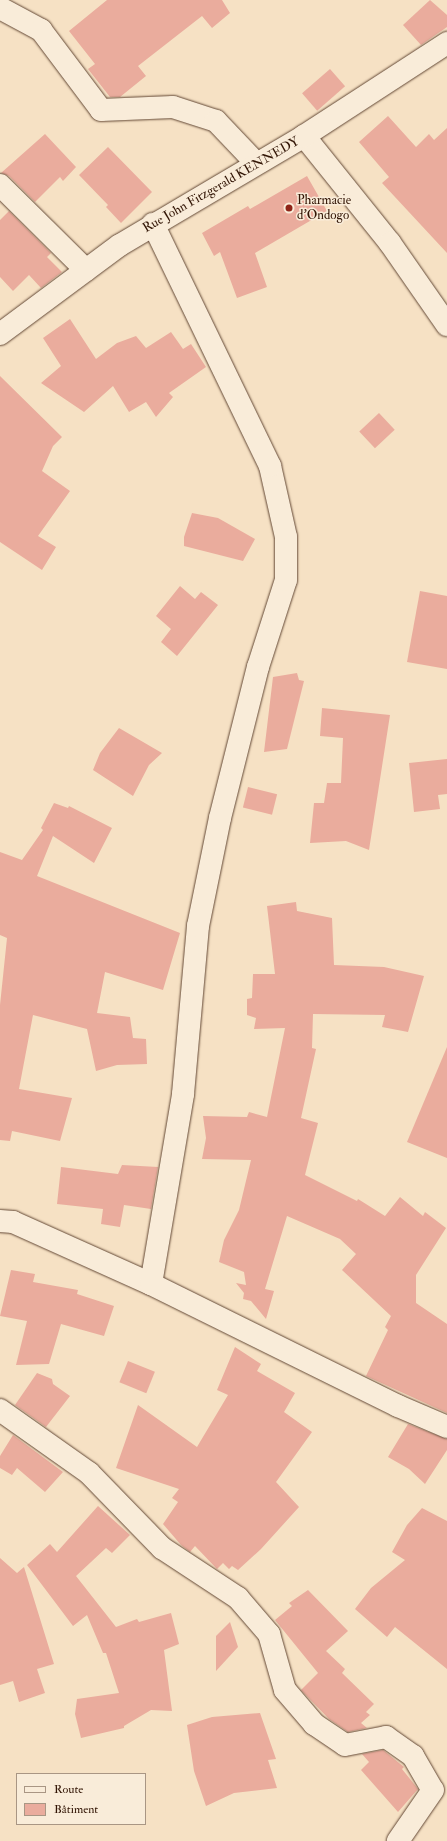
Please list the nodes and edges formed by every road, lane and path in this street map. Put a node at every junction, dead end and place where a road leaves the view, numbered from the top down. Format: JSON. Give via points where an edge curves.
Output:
{"nodes":[{"id":1,"x":0,"y":8,"type":"edge"},
{"id":2,"x":447,"y":43,"type":"edge"},
{"id":3,"x":304,"y":136,"type":"junction"},
{"id":4,"x":256,"y":163,"type":"junction"},
{"id":5,"x":0,"y":185,"type":"edge"},
{"id":6,"x":153,"y":224,"type":"junction"},
{"id":7,"x":86,"y":270,"type":"junction"},
{"id":8,"x":447,"y":325,"type":"edge"},
{"id":9,"x":0,"y":334,"type":"edge"},
{"id":10,"x":0,"y":1221,"type":"edge"},
{"id":11,"x":151,"y":1284,"type":"junction"},
{"id":12,"x":0,"y":1410,"type":"edge"},
{"id":13,"x":447,"y":1427,"type":"edge"},
{"id":14,"x":398,"y":1841,"type":"edge"}],
"edges":[{"from":1,"to":4,"type":"street","via":[[40,30],[101,110],[173,107],[216,121]]},
{"from":2,"to":3,"type":"street","name":"Rue John Fitzgerald KENNEDY"},
{"from":3,"to":4,"type":"street","name":"Rue John Fitzgerald KENNEDY"},
{"from":3,"to":8,"type":"street","via":[[390,243]]},
{"from":4,"to":6,"type":"street","name":"Rue John Fitzgerald KENNEDY"},
{"from":5,"to":7,"type":"street"},
{"from":6,"to":7,"type":"street","name":"Rue John Fitzgerald KENNEDY"},
{"from":6,"to":11,"type":"street","via":[[270,466],[286,537],[286,580],[258,667],[220,818],[198,926],[183,1094]]},
{"from":7,"to":9,"type":"street","name":"Rue John Fitzgerald KENNEDY"},
{"from":10,"to":11,"type":"street","via":[[13,1222]]},
{"from":11,"to":13,"type":"street","via":[[398,1406]]},
{"from":12,"to":14,"type":"street","via":[[89,1473],[162,1548],[238,1598],[269,1634],[284,1690],[314,1724],[345,1745],[386,1737],[414,1756],[433,1790]]}]}
